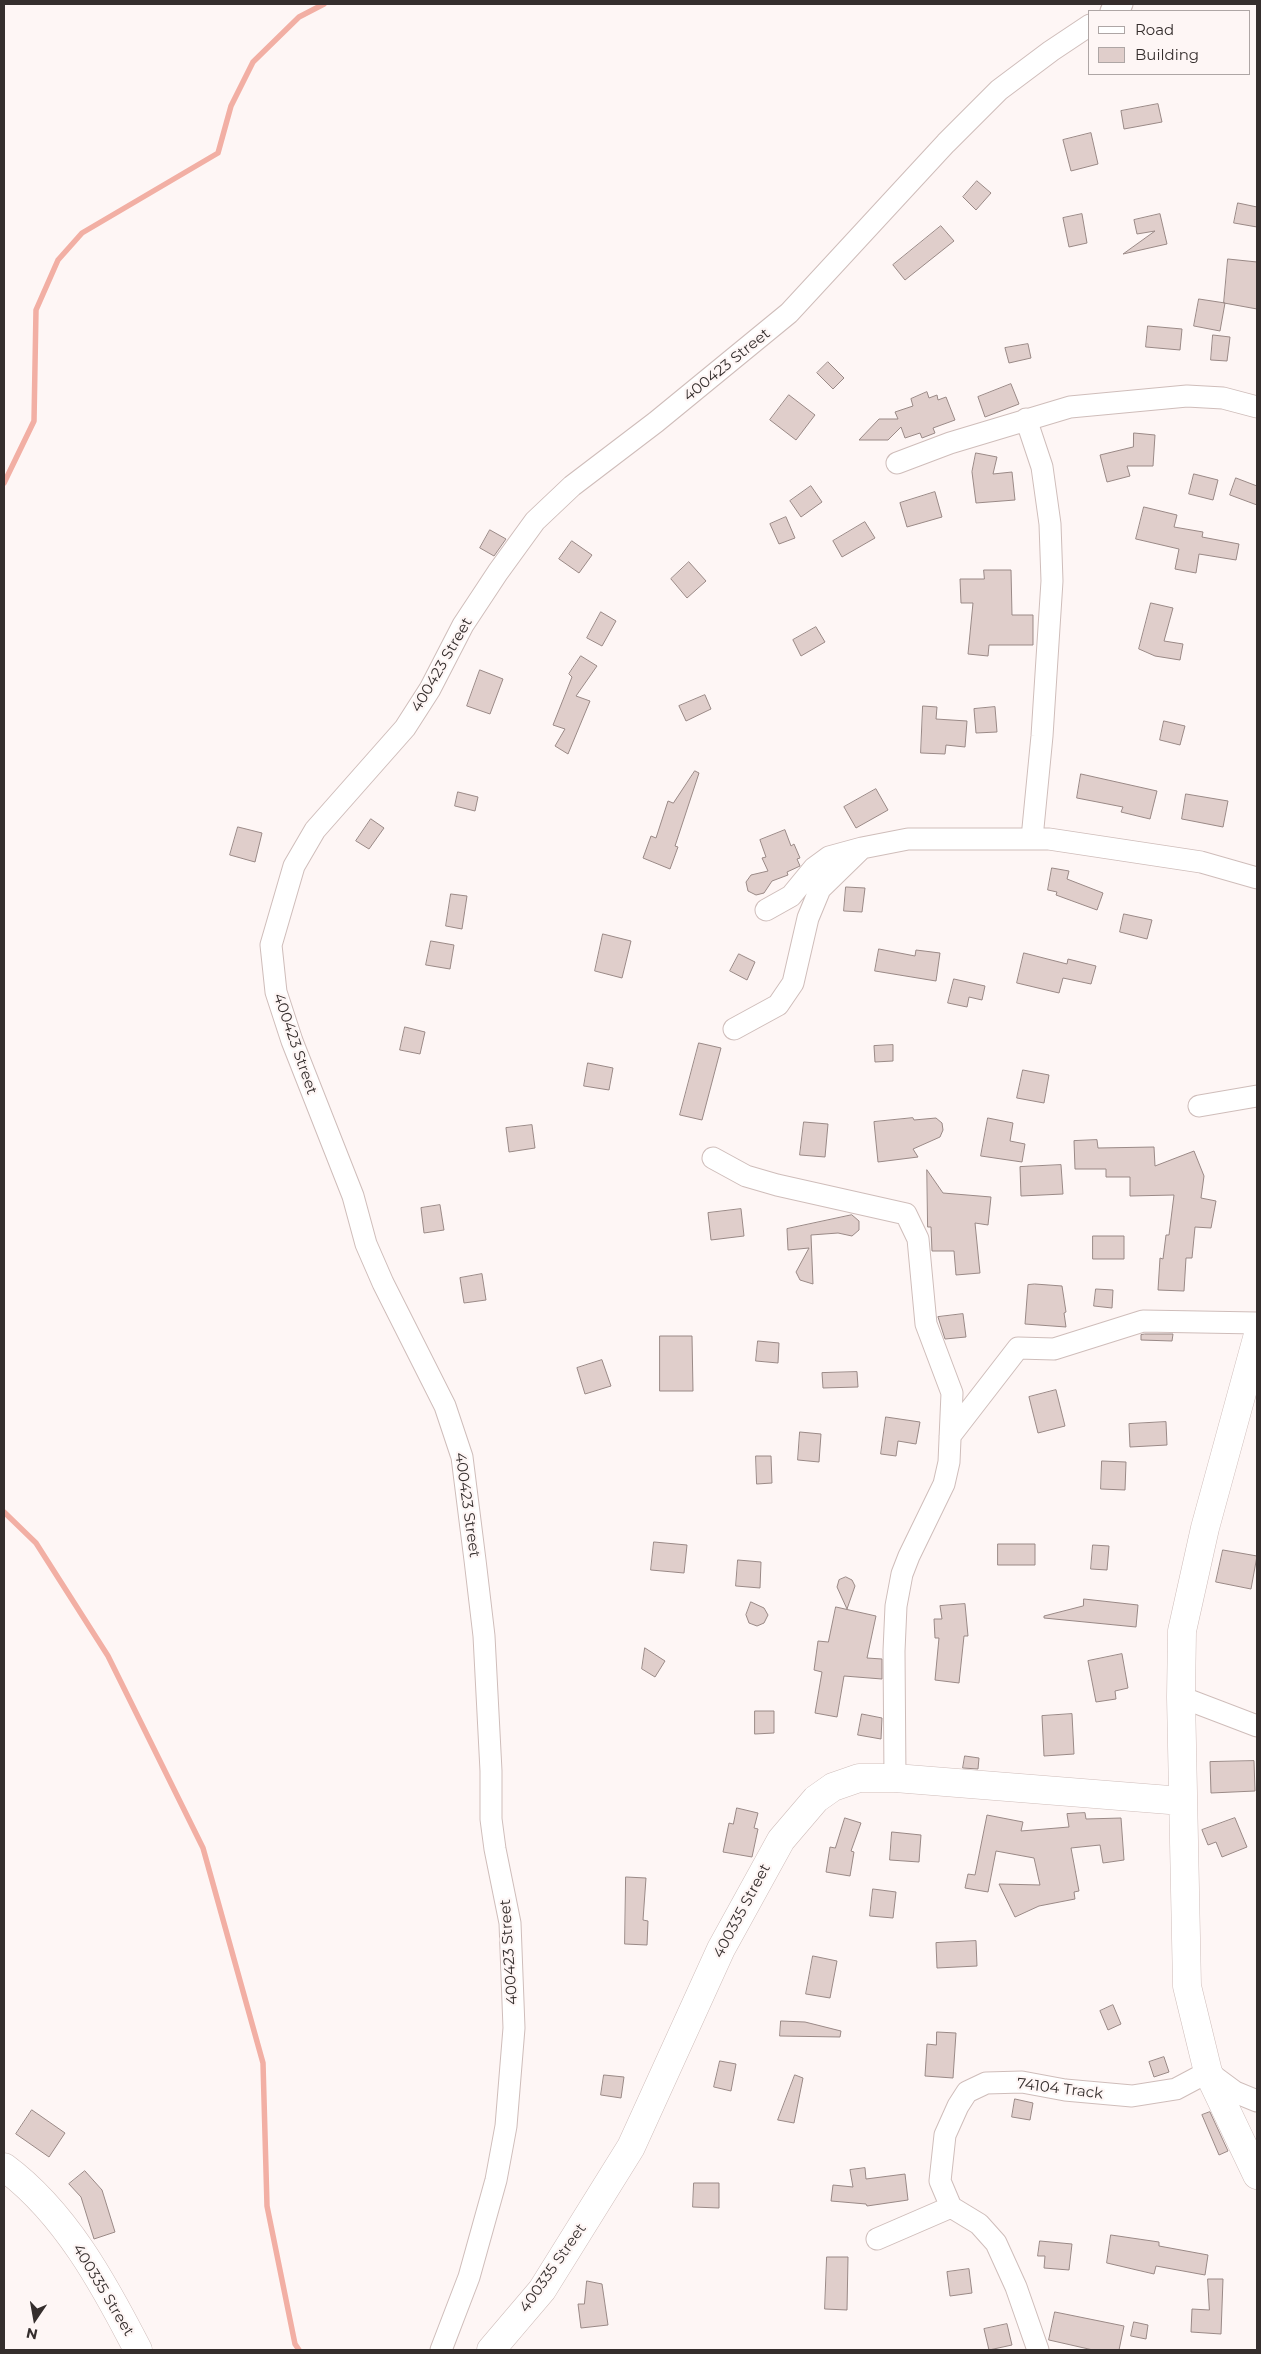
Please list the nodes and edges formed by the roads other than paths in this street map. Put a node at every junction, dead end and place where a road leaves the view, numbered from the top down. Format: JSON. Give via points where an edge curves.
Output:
{"nodes":[{"id":1,"x":1088,"y":26,"type":"edge"},
{"id":2,"x":1257,"y":408,"type":"edge"},
{"id":3,"x":1026,"y":419,"type":"junction"},
{"id":4,"x":897,"y":463,"type":"dead end"},
{"id":5,"x":1032,"y":838,"type":"junction"},
{"id":6,"x":862,"y":848,"type":"junction"},
{"id":7,"x":1257,"y":878,"type":"edge"},
{"id":8,"x":766,"y":910,"type":"dead end"},
{"id":9,"x":734,"y":1029,"type":"dead end"},
{"id":10,"x":1257,"y":1096,"type":"edge"},
{"id":11,"x":1200,"y":1106,"type":"dead end"},
{"id":12,"x":713,"y":1158,"type":"dead end"},
{"id":13,"x":1257,"y":1323,"type":"edge"},
{"id":14,"x":1257,"y":1338,"type":"edge"},
{"id":15,"x":950,"y":1436,"type":"junction"},
{"id":16,"x":1180,"y":1697,"type":"junction"},
{"id":17,"x":1257,"y":1726,"type":"edge"},
{"id":18,"x":895,"y":1778,"type":"junction"},
{"id":19,"x":1182,"y":1801,"type":"junction"},
{"id":20,"x":1208,"y":2072,"type":"junction"},
{"id":21,"x":1257,"y":2101,"type":"edge"},
{"id":22,"x":4,"y":2167,"type":"edge"},
{"id":23,"x":1257,"y":2175,"type":"edge"},
{"id":24,"x":951,"y":2206,"type":"junction"},
{"id":25,"x":877,"y":2239,"type":"dead end"},
{"id":26,"x":138,"y":2350,"type":"edge"},
{"id":27,"x":441,"y":2350,"type":"edge"},
{"id":28,"x":491,"y":2350,"type":"edge"},
{"id":29,"x":1038,"y":2350,"type":"edge"}],
"edges":[{"from":1,"to":27,"type":"street","name":"400423 Street","via":[[999,90],[946,142],[789,313],[572,486],[535,521],[463,625],[430,689],[405,728],[316,830],[294,866],[272,945],[276,992],[353,1196],[366,1244],[445,1406],[462,1457],[474,1550],[484,1636],[492,1771],[491,1819],[510,1923],[514,2028],[506,2126],[496,2180],[469,2277]]},
{"from":2,"to":3,"type":"street","via":[[1222,398],[1187,396],[1070,407]]},
{"from":3,"to":4,"type":"street"},
{"from":3,"to":5,"type":"street","via":[[1042,467],[1050,524],[1052,580]]},
{"from":5,"to":6,"type":"street","via":[[908,839]]},
{"from":5,"to":7,"type":"street","via":[[1201,862]]},
{"from":6,"to":8,"type":"street","via":[[829,857],[814,868],[791,896]]},
{"from":6,"to":9,"type":"street","via":[[820,889],[808,918],[793,983],[778,1004]]},
{"from":10,"to":11,"type":"street"},
{"from":12,"to":15,"type":"street","via":[[746,1176],[777,1185],[906,1214],[918,1239],[926,1324],[952,1393]]},
{"from":13,"to":15,"type":"street","via":[[1143,1322],[1054,1349],[1018,1348]]},
{"from":14,"to":16,"type":"street","via":[[1205,1528],[1182,1631]]},
{"from":15,"to":18,"type":"street","via":[[944,1484],[908,1556],[898,1598],[894,1651]]},
{"from":16,"to":17,"type":"street"},
{"from":16,"to":19,"type":"street"},
{"from":18,"to":19,"type":"street","name":"400335 Street"},
{"from":18,"to":28,"type":"street","name":"400335 Street","via":[[859,1778],[833,1787],[816,1799],[781,1840],[721,1949],[631,2147],[542,2290]]},
{"from":19,"to":20,"type":"street","via":[[1187,1986]]},
{"from":20,"to":21,"type":"street","via":[[1235,2092]]},
{"from":20,"to":23,"type":"street"},
{"from":20,"to":24,"type":"street","name":"74104 Track","via":[[1176,2089],[1132,2096],[1065,2090],[1022,2082],[986,2083],[967,2092],[945,2135],[940,2181]]},
{"from":22,"to":26,"type":"street","name":"400335 Street","via":[[25,2185],[81,2251]]},
{"from":24,"to":25,"type":"street"},
{"from":24,"to":29,"type":"street","via":[[979,2224],[996,2243],[1016,2287]]}]}
